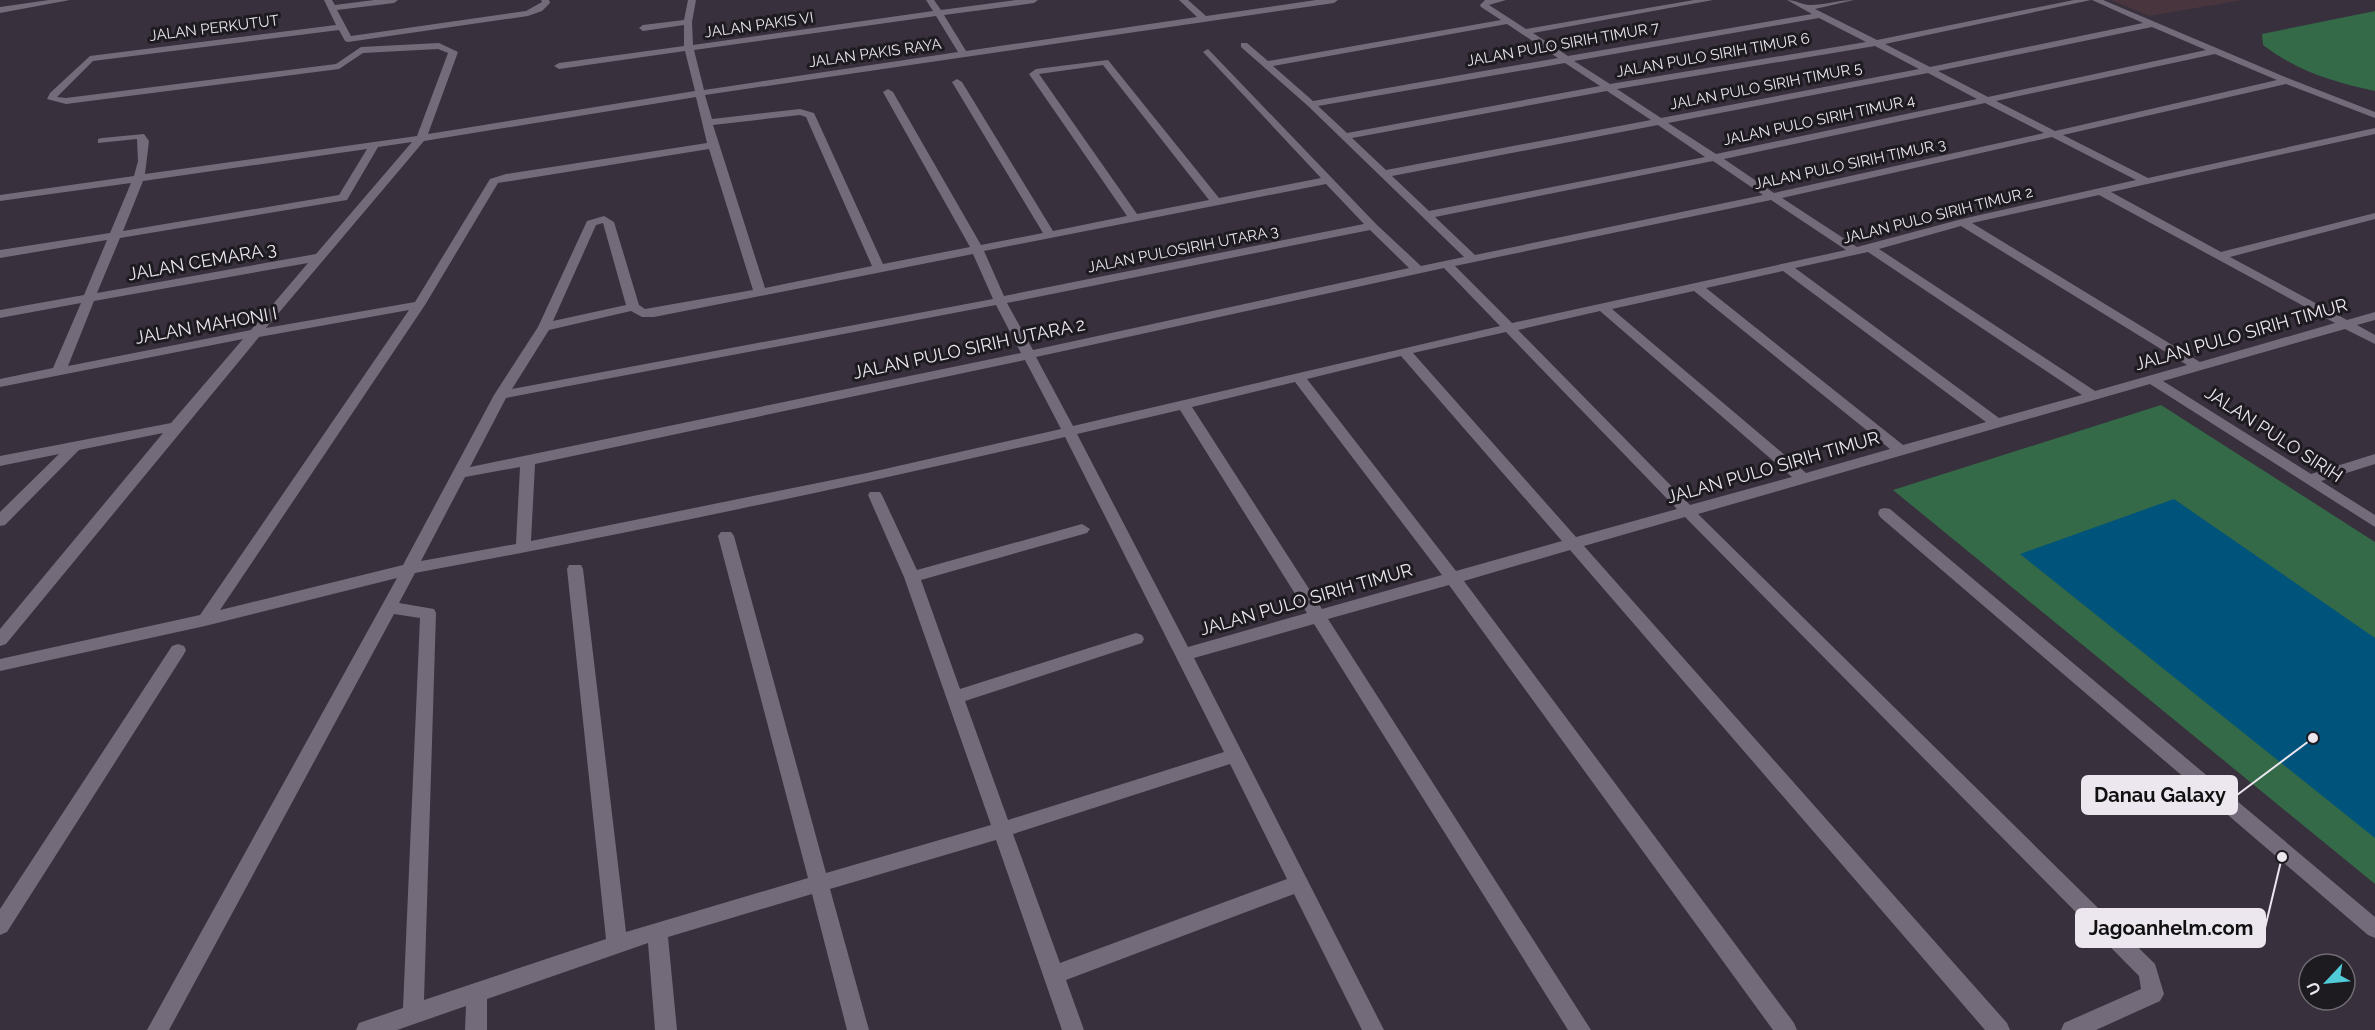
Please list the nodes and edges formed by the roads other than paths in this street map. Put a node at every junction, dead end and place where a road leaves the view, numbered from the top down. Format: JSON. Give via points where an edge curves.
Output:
{"nodes":[{"id":1,"x":66,"y":0,"type":"edge"},
{"id":2,"x":394,"y":0,"type":"edge"},
{"id":3,"x":545,"y":0,"type":"edge"},
{"id":4,"x":692,"y":0,"type":"edge"},
{"id":5,"x":930,"y":0,"type":"edge"},
{"id":6,"x":1034,"y":0,"type":"edge"},
{"id":7,"x":1182,"y":0,"type":"edge"},
{"id":8,"x":1334,"y":0,"type":"edge"},
{"id":9,"x":1502,"y":0,"type":"edge"},
{"id":10,"x":1708,"y":0,"type":"edge"},
{"id":11,"x":1791,"y":0,"type":"edge"},
{"id":12,"x":1850,"y":0,"type":"edge"},
{"id":13,"x":2087,"y":0,"type":"edge"},
{"id":14,"x":2096,"y":0,"type":"edge"},
{"id":15,"x":329,"y":4,"type":"edge"},
{"id":16,"x":1807,"y":8,"type":"junction"},
{"id":17,"x":0,"y":10,"type":"edge"},
{"id":18,"x":939,"y":13,"type":"junction"},
{"id":19,"x":1821,"y":15,"type":"junction"},
{"id":20,"x":1205,"y":20,"type":"junction"},
{"id":21,"x":1509,"y":21,"type":"junction"},
{"id":22,"x":688,"y":22,"type":"junction"},
{"id":23,"x":2152,"y":24,"type":"junction"},
{"id":24,"x":341,"y":27,"type":"junction"},
{"id":25,"x":643,"y":28,"type":"dead end"},
{"id":26,"x":1525,"y":32,"type":"junction"},
{"id":27,"x":348,"y":39,"type":"junction"},
{"id":28,"x":1877,"y":42,"type":"junction"},
{"id":29,"x":1244,"y":45,"type":"dead end"},
{"id":30,"x":689,"y":48,"type":"junction"},
{"id":31,"x":362,"y":50,"type":"junction"},
{"id":32,"x":2216,"y":51,"type":"junction"},
{"id":33,"x":1208,"y":52,"type":"dead end"},
{"id":34,"x":964,"y":55,"type":"junction"},
{"id":35,"x":1568,"y":59,"type":"junction"},
{"id":36,"x":1268,"y":64,"type":"junction"},
{"id":37,"x":559,"y":66,"type":"dead end"},
{"id":38,"x":1930,"y":70,"type":"junction"},
{"id":39,"x":2287,"y":81,"type":"junction"},
{"id":40,"x":957,"y":82,"type":"dead end"},
{"id":41,"x":1610,"y":87,"type":"junction"},
{"id":42,"x":888,"y":92,"type":"dead end"},
{"id":43,"x":700,"y":93,"type":"junction"},
{"id":44,"x":1989,"y":100,"type":"junction"},
{"id":45,"x":1311,"y":104,"type":"junction"},
{"id":46,"x":2375,"y":115,"type":"edge"},
{"id":47,"x":1658,"y":122,"type":"junction"},
{"id":48,"x":707,"y":123,"type":"junction"},
{"id":49,"x":2375,"y":131,"type":"edge"},
{"id":50,"x":2055,"y":134,"type":"junction"},
{"id":51,"x":1345,"y":136,"type":"junction"},
{"id":52,"x":421,"y":138,"type":"junction"},
{"id":53,"x":102,"y":141,"type":"dead end"},
{"id":54,"x":375,"y":144,"type":"junction"},
{"id":55,"x":713,"y":145,"type":"junction"},
{"id":56,"x":1714,"y":158,"type":"junction"},
{"id":57,"x":1384,"y":174,"type":"junction"},
{"id":58,"x":139,"y":177,"type":"junction"},
{"id":59,"x":1328,"y":180,"type":"junction"},
{"id":60,"x":2148,"y":182,"type":"junction"},
{"id":61,"x":2102,"y":192,"type":"junction"},
{"id":62,"x":1772,"y":197,"type":"junction"},
{"id":63,"x":0,"y":198,"type":"edge"},
{"id":64,"x":1216,"y":201,"type":"junction"},
{"id":65,"x":1428,"y":215,"type":"junction"},
{"id":66,"x":2375,"y":216,"type":"edge"},
{"id":67,"x":1133,"y":217,"type":"junction"},
{"id":68,"x":1962,"y":222,"type":"junction"},
{"id":69,"x":1372,"y":226,"type":"junction"},
{"id":70,"x":1049,"y":234,"type":"junction"},
{"id":71,"x":115,"y":235,"type":"junction"},
{"id":72,"x":1870,"y":248,"type":"junction"},
{"id":73,"x":977,"y":249,"type":"junction"},
{"id":74,"x":1855,"y":251,"type":"junction"},
{"id":75,"x":0,"y":254,"type":"edge"},
{"id":76,"x":2219,"y":256,"type":"junction"},
{"id":77,"x":321,"y":257,"type":"junction"},
{"id":78,"x":1473,"y":259,"type":"junction"},
{"id":79,"x":1447,"y":264,"type":"junction"},
{"id":80,"x":1784,"y":266,"type":"junction"},
{"id":81,"x":879,"y":269,"type":"junction"},
{"id":82,"x":1418,"y":270,"type":"junction"},
{"id":83,"x":1696,"y":286,"type":"junction"},
{"id":84,"x":760,"y":292,"type":"junction"},
{"id":85,"x":88,"y":299,"type":"junction"},
{"id":86,"x":1000,"y":301,"type":"junction"},
{"id":87,"x":419,"y":305,"type":"junction"},
{"id":88,"x":633,"y":307,"type":"junction"},
{"id":89,"x":1602,"y":307,"type":"junction"},
{"id":90,"x":0,"y":314,"type":"edge"},
{"id":91,"x":2375,"y":316,"type":"edge"},
{"id":92,"x":2345,"y":324,"type":"junction"},
{"id":93,"x":544,"y":327,"type":"junction"},
{"id":94,"x":1508,"y":328,"type":"junction"},
{"id":95,"x":254,"y":335,"type":"junction"},
{"id":96,"x":2375,"y":340,"type":"edge"},
{"id":97,"x":1404,"y":351,"type":"junction"},
{"id":98,"x":1029,"y":355,"type":"junction"},
{"id":99,"x":2198,"y":366,"type":"junction"},
{"id":100,"x":59,"y":371,"type":"junction"},
{"id":101,"x":1298,"y":376,"type":"junction"},
{"id":102,"x":2151,"y":379,"type":"junction"},
{"id":103,"x":0,"y":382,"type":"edge"},
{"id":104,"x":501,"y":395,"type":"junction"},
{"id":105,"x":2093,"y":396,"type":"junction"},
{"id":106,"x":1184,"y":405,"type":"junction"},
{"id":107,"x":1997,"y":423,"type":"junction"},
{"id":108,"x":176,"y":426,"type":"junction"},
{"id":109,"x":1068,"y":432,"type":"junction"},
{"id":110,"x":75,"y":446,"type":"junction"},
{"id":111,"x":1901,"y":451,"type":"junction"},
{"id":112,"x":2375,"y":459,"type":"edge"},
{"id":113,"x":0,"y":461,"type":"edge"},
{"id":114,"x":528,"y":461,"type":"junction"},
{"id":115,"x":460,"y":472,"type":"junction"},
{"id":116,"x":1803,"y":478,"type":"junction"},
{"id":117,"x":2309,"y":480,"type":"junction"},
{"id":118,"x":875,"y":495,"type":"dead end"},
{"id":119,"x":1687,"y":511,"type":"junction"},
{"id":120,"x":1885,"y":513,"type":"dead end"},
{"id":121,"x":0,"y":521,"type":"edge"},
{"id":122,"x":2375,"y":522,"type":"edge"},
{"id":123,"x":1082,"y":529,"type":"dead end"},
{"id":124,"x":726,"y":536,"type":"dead end"},
{"id":125,"x":1572,"y":544,"type":"junction"},
{"id":126,"x":523,"y":549,"type":"junction"},
{"id":127,"x":409,"y":569,"type":"junction"},
{"id":128,"x":575,"y":569,"type":"dead end"},
{"id":129,"x":912,"y":577,"type":"junction"},
{"id":130,"x":1453,"y":578,"type":"junction"},
{"id":131,"x":389,"y":607,"type":"junction"},
{"id":132,"x":1319,"y":616,"type":"junction"},
{"id":133,"x":205,"y":620,"type":"junction"},
{"id":134,"x":1136,"y":639,"type":"dead end"},
{"id":135,"x":0,"y":640,"type":"edge"},
{"id":136,"x":178,"y":651,"type":"dead end"},
{"id":137,"x":1182,"y":655,"type":"junction"},
{"id":138,"x":0,"y":665,"type":"edge"},
{"id":139,"x":955,"y":697,"type":"junction"},
{"id":140,"x":1233,"y":756,"type":"junction"},
{"id":141,"x":1002,"y":830,"type":"junction"},
{"id":142,"x":820,"y":881,"type":"junction"},
{"id":143,"x":1297,"y":884,"type":"junction"},
{"id":144,"x":0,"y":926,"type":"edge"},
{"id":145,"x":2375,"y":929,"type":"edge"},
{"id":146,"x":657,"y":931,"type":"junction"},
{"id":147,"x":617,"y":944,"type":"junction"},
{"id":148,"x":1054,"y":975,"type":"junction"},
{"id":149,"x":477,"y":994,"type":"junction"},
{"id":150,"x":413,"y":1014,"type":"junction"},
{"id":151,"x":158,"y":1030,"type":"edge"},
{"id":152,"x":367,"y":1030,"type":"edge"},
{"id":153,"x":476,"y":1030,"type":"edge"},
{"id":154,"x":666,"y":1030,"type":"edge"},
{"id":155,"x":858,"y":1030,"type":"edge"},
{"id":156,"x":1073,"y":1030,"type":"edge"},
{"id":157,"x":1372,"y":1030,"type":"edge"},
{"id":158,"x":1580,"y":1030,"type":"edge"},
{"id":159,"x":1786,"y":1030,"type":"edge"},
{"id":160,"x":1999,"y":1030,"type":"edge"},
{"id":161,"x":2072,"y":1030,"type":"edge"}],
"edges":[{"from":1,"to":17,"type":"street"},
{"from":2,"to":15,"type":"street"},
{"from":3,"to":27,"type":"street","via":[[543,6],[528,13]]},
{"from":4,"to":22,"type":"street"},
{"from":5,"to":18,"type":"street"},
{"from":6,"to":18,"type":"street","name":"JALAN PAKIS VI"},
{"from":7,"to":20,"type":"street"},
{"from":8,"to":20,"type":"street","name":"JALAN PAKIS RAYA"},
{"from":9,"to":21,"type":"street","via":[[1484,5]]},
{"from":10,"to":26,"type":"street"},
{"from":11,"to":16,"type":"street"},
{"from":12,"to":16,"type":"street"},
{"from":13,"to":28,"type":"street","name":"JALAN PULO SIRIH TIMUR 6"},
{"from":14,"to":23,"type":"street"},
{"from":15,"to":24,"type":"street"},
{"from":16,"to":19,"type":"street"},
{"from":18,"to":30,"type":"street","name":"JALAN PAKIS VI"},
{"from":18,"to":34,"type":"street"},
{"from":19,"to":28,"type":"street"},
{"from":19,"to":35,"type":"street","name":"JALAN PULO SIRIH TIMUR 7"},
{"from":20,"to":34,"type":"street","name":"JALAN PAKIS RAYA"},
{"from":21,"to":26,"type":"street"},
{"from":21,"to":36,"type":"street"},
{"from":22,"to":25,"type":"street"},
{"from":22,"to":30,"type":"street"},
{"from":23,"to":32,"type":"street"},
{"from":23,"to":38,"type":"street","name":"JALAN PULO SIRIH TIMUR 5"},
{"from":24,"to":27,"type":"street"},
{"from":24,"to":31,"type":"street","name":"JALAN PERKUTUT","via":[[90,59],[52,99],[66,101],[339,66]]},
{"from":26,"to":35,"type":"street"},
{"from":27,"to":31,"type":"street"},
{"from":28,"to":38,"type":"street"},
{"from":28,"to":41,"type":"street","name":"JALAN PULO SIRIH TIMUR 6"},
{"from":29,"to":36,"type":"street"},
{"from":30,"to":37,"type":"street","name":"JALAN PAKIS VI"},
{"from":30,"to":43,"type":"street"},
{"from":31,"to":52,"type":"street","via":[[438,46],[453,52]]},
{"from":32,"to":39,"type":"street"},
{"from":32,"to":44,"type":"street","name":"JALAN PULO SIRIH TIMUR 4"},
{"from":33,"to":59,"type":"street"},
{"from":34,"to":43,"type":"street","name":"JALAN PAKIS RAYA"},
{"from":35,"to":41,"type":"street"},
{"from":35,"to":45,"type":"street","name":"JALAN PULO SIRIH TIMUR 7"},
{"from":36,"to":45,"type":"street"},
{"from":38,"to":44,"type":"street"},
{"from":38,"to":47,"type":"street","name":"JALAN PULO SIRIH TIMUR 5"},
{"from":39,"to":46,"type":"street"},
{"from":39,"to":50,"type":"street","name":"JALAN PULO SIRIH TIMUR 3"},
{"from":40,"to":70,"type":"street"},
{"from":41,"to":47,"type":"street"},
{"from":41,"to":51,"type":"street","name":"JALAN PULO SIRIH TIMUR 6"},
{"from":42,"to":73,"type":"street"},
{"from":43,"to":48,"type":"street"},
{"from":43,"to":52,"type":"street","name":"JALAN PAKIS RAYA"},
{"from":44,"to":50,"type":"street"},
{"from":44,"to":56,"type":"street","name":"JALAN PULO SIRIH TIMUR 4"},
{"from":45,"to":51,"type":"street"},
{"from":47,"to":56,"type":"street"},
{"from":47,"to":57,"type":"street","name":"JALAN PULO SIRIH TIMUR 5"},
{"from":48,"to":55,"type":"street"},
{"from":48,"to":81,"type":"street","via":[[800,112],[810,115]]},
{"from":49,"to":60,"type":"street","name":"JALAN PULO SIRIH TIMUR 2"},
{"from":50,"to":60,"type":"street"},
{"from":50,"to":62,"type":"street","name":"JALAN PULO SIRIH TIMUR 3"},
{"from":51,"to":57,"type":"street"},
{"from":52,"to":54,"type":"street","name":"JALAN PAKIS RAYA"},
{"from":52,"to":77,"type":"street"},
{"from":53,"to":58,"type":"street","via":[[142,138]]},
{"from":54,"to":58,"type":"street","name":"JALAN PAKIS RAYA"},
{"from":54,"to":71,"type":"street","via":[[343,198]]},
{"from":55,"to":84,"type":"street"},
{"from":55,"to":87,"type":"street","via":[[498,179]]},
{"from":56,"to":62,"type":"street"},
{"from":56,"to":65,"type":"street","name":"JALAN PULO SIRIH TIMUR 4"},
{"from":57,"to":65,"type":"street"},
{"from":58,"to":63,"type":"street","name":"JALAN PAKIS RAYA"},
{"from":58,"to":71,"type":"street"},
{"from":59,"to":64,"type":"street"},
{"from":59,"to":69,"type":"street"},
{"from":60,"to":61,"type":"street","name":"JALAN PULO SIRIH TIMUR 2"},
{"from":61,"to":68,"type":"street","name":"JALAN PULO SIRIH TIMUR 2"},
{"from":61,"to":76,"type":"street"},
{"from":62,"to":74,"type":"street"},
{"from":62,"to":78,"type":"street","name":"JALAN PULO SIRIH TIMUR 3"},
{"from":64,"to":67,"type":"street"},
{"from":64,"to":67,"type":"street","via":[[1105,62],[1036,72]]},
{"from":65,"to":78,"type":"street"},
{"from":66,"to":76,"type":"street"},
{"from":67,"to":70,"type":"street"},
{"from":68,"to":72,"type":"street","name":"JALAN PULO SIRIH TIMUR 2"},
{"from":68,"to":99,"type":"street"},
{"from":69,"to":82,"type":"street"},
{"from":69,"to":86,"type":"street","name":"JALAN PULOSIRIH UTARA 3"},
{"from":70,"to":73,"type":"street"},
{"from":71,"to":75,"type":"street"},
{"from":71,"to":85,"type":"street"},
{"from":72,"to":74,"type":"street","name":"JALAN PULO SIRIH TIMUR 2"},
{"from":72,"to":105,"type":"street"},
{"from":73,"to":81,"type":"street"},
{"from":73,"to":86,"type":"street"},
{"from":74,"to":80,"type":"street","name":"JALAN PULO SIRIH TIMUR 2"},
{"from":76,"to":92,"type":"street"},
{"from":77,"to":85,"type":"street","name":"JALAN CEMARA 3"},
{"from":77,"to":95,"type":"street"},
{"from":78,"to":79,"type":"street","name":"JALAN PULO SIRIH TIMUR 3"},
{"from":79,"to":82,"type":"street","name":"JALAN PULO SIRIH TIMUR 3"},
{"from":79,"to":94,"type":"street"},
{"from":80,"to":83,"type":"street","name":"JALAN PULO SIRIH TIMUR 2"},
{"from":80,"to":107,"type":"street"},
{"from":81,"to":84,"type":"street"},
{"from":82,"to":98,"type":"street","name":"JALAN PULO SIRIH UTARA 2"},
{"from":83,"to":89,"type":"street","name":"JALAN PULO SIRIH TIMUR 2"},
{"from":83,"to":111,"type":"street"},
{"from":84,"to":88,"type":"street","via":[[654,313],[642,313]]},
{"from":85,"to":90,"type":"street","name":"JALAN CEMARA 3"},
{"from":85,"to":100,"type":"street"},
{"from":86,"to":98,"type":"street"},
{"from":86,"to":104,"type":"street","name":"JALAN PULOSIRIH UTARA 3"},
{"from":87,"to":95,"type":"street","name":"JALAN MAHONI I"},
{"from":87,"to":133,"type":"street"},
{"from":88,"to":93,"type":"street"},
{"from":88,"to":93,"type":"street","via":[[608,222],[600,219],[591,223]]},
{"from":89,"to":94,"type":"street","name":"JALAN PULO SIRIH TIMUR 2"},
{"from":89,"to":116,"type":"street"},
{"from":91,"to":92,"type":"street","name":"JALAN PULO SIRIH TIMUR"},
{"from":92,"to":96,"type":"street"},
{"from":92,"to":99,"type":"street","name":"JALAN PULO SIRIH TIMUR"},
{"from":93,"to":104,"type":"street"},
{"from":94,"to":97,"type":"street","name":"JALAN PULO SIRIH TIMUR 2"},
{"from":94,"to":119,"type":"street"},
{"from":95,"to":100,"type":"street","name":"JALAN MAHONI I"},
{"from":95,"to":108,"type":"street"},
{"from":97,"to":101,"type":"street","name":"JALAN PULO SIRIH TIMUR 2"},
{"from":97,"to":125,"type":"street"},
{"from":98,"to":109,"type":"street"},
{"from":98,"to":114,"type":"street","name":"JALAN PULO SIRIH UTARA 2"},
{"from":99,"to":102,"type":"street","name":"JALAN PULO SIRIH TIMUR"},
{"from":100,"to":103,"type":"street","name":"JALAN MAHONI I"},
{"from":101,"to":106,"type":"street","name":"JALAN PULO SIRIH TIMUR 2"},
{"from":101,"to":130,"type":"street"},
{"from":102,"to":105,"type":"street","name":"JALAN PULO SIRIH TIMUR"},
{"from":102,"to":117,"type":"street","name":"JALAN PULO SIRIH"},
{"from":104,"to":115,"type":"street"},
{"from":105,"to":107,"type":"street","name":"JALAN PULO SIRIH TIMUR"},
{"from":106,"to":109,"type":"street","name":"JALAN PULO SIRIH TIMUR 2"},
{"from":106,"to":132,"type":"street"},
{"from":107,"to":111,"type":"street","name":"JALAN PULO SIRIH TIMUR"},
{"from":108,"to":110,"type":"street"},
{"from":108,"to":135,"type":"street"},
{"from":109,"to":126,"type":"street","name":"JALAN PULO SIRIH TIMUR 2","via":[[743,505]]},
{"from":109,"to":137,"type":"street"},
{"from":110,"to":113,"type":"street"},
{"from":110,"to":121,"type":"street"},
{"from":111,"to":116,"type":"street","name":"JALAN PULO SIRIH TIMUR"},
{"from":112,"to":117,"type":"street"},
{"from":114,"to":115,"type":"street","name":"JALAN PULO SIRIH UTARA 2"},
{"from":114,"to":126,"type":"street"},
{"from":115,"to":127,"type":"street"},
{"from":116,"to":119,"type":"street","name":"JALAN PULO SIRIH TIMUR"},
{"from":117,"to":122,"type":"street","name":"JALAN PULO SIRIH"},
{"from":118,"to":129,"type":"street"},
{"from":119,"to":125,"type":"street","name":"JALAN PULO SIRIH TIMUR"},
{"from":119,"to":161,"type":"street","via":[[2148,970],[2153,994]]},
{"from":120,"to":145,"type":"street"},
{"from":123,"to":129,"type":"street"},
{"from":124,"to":142,"type":"street"},
{"from":125,"to":130,"type":"street","name":"JALAN PULO SIRIH TIMUR"},
{"from":125,"to":160,"type":"street"},
{"from":126,"to":127,"type":"street","name":"JALAN PULO SIRIH TIMUR 2"},
{"from":127,"to":131,"type":"street"},
{"from":127,"to":133,"type":"street","name":"JALAN PULO SIRIH TIMUR 2"},
{"from":128,"to":147,"type":"street"},
{"from":129,"to":139,"type":"street"},
{"from":130,"to":132,"type":"street","name":"JALAN PULO SIRIH TIMUR"},
{"from":130,"to":159,"type":"street"},
{"from":131,"to":150,"type":"street","via":[[428,613]]},
{"from":131,"to":151,"type":"street"},
{"from":132,"to":137,"type":"street","name":"JALAN PULO SIRIH TIMUR"},
{"from":132,"to":158,"type":"street"},
{"from":133,"to":138,"type":"street","name":"JALAN PULO SIRIH TIMUR 2"},
{"from":134,"to":139,"type":"street"},
{"from":136,"to":144,"type":"street"},
{"from":137,"to":140,"type":"street"},
{"from":139,"to":141,"type":"street"},
{"from":140,"to":141,"type":"street"},
{"from":140,"to":143,"type":"street"},
{"from":141,"to":142,"type":"street"},
{"from":141,"to":148,"type":"street"},
{"from":142,"to":146,"type":"street"},
{"from":142,"to":155,"type":"street"},
{"from":143,"to":148,"type":"street"},
{"from":143,"to":157,"type":"street"},
{"from":146,"to":147,"type":"street"},
{"from":146,"to":154,"type":"street"},
{"from":147,"to":149,"type":"street"},
{"from":148,"to":156,"type":"street"},
{"from":149,"to":150,"type":"street"},
{"from":149,"to":153,"type":"street"},
{"from":150,"to":152,"type":"street"}]}
